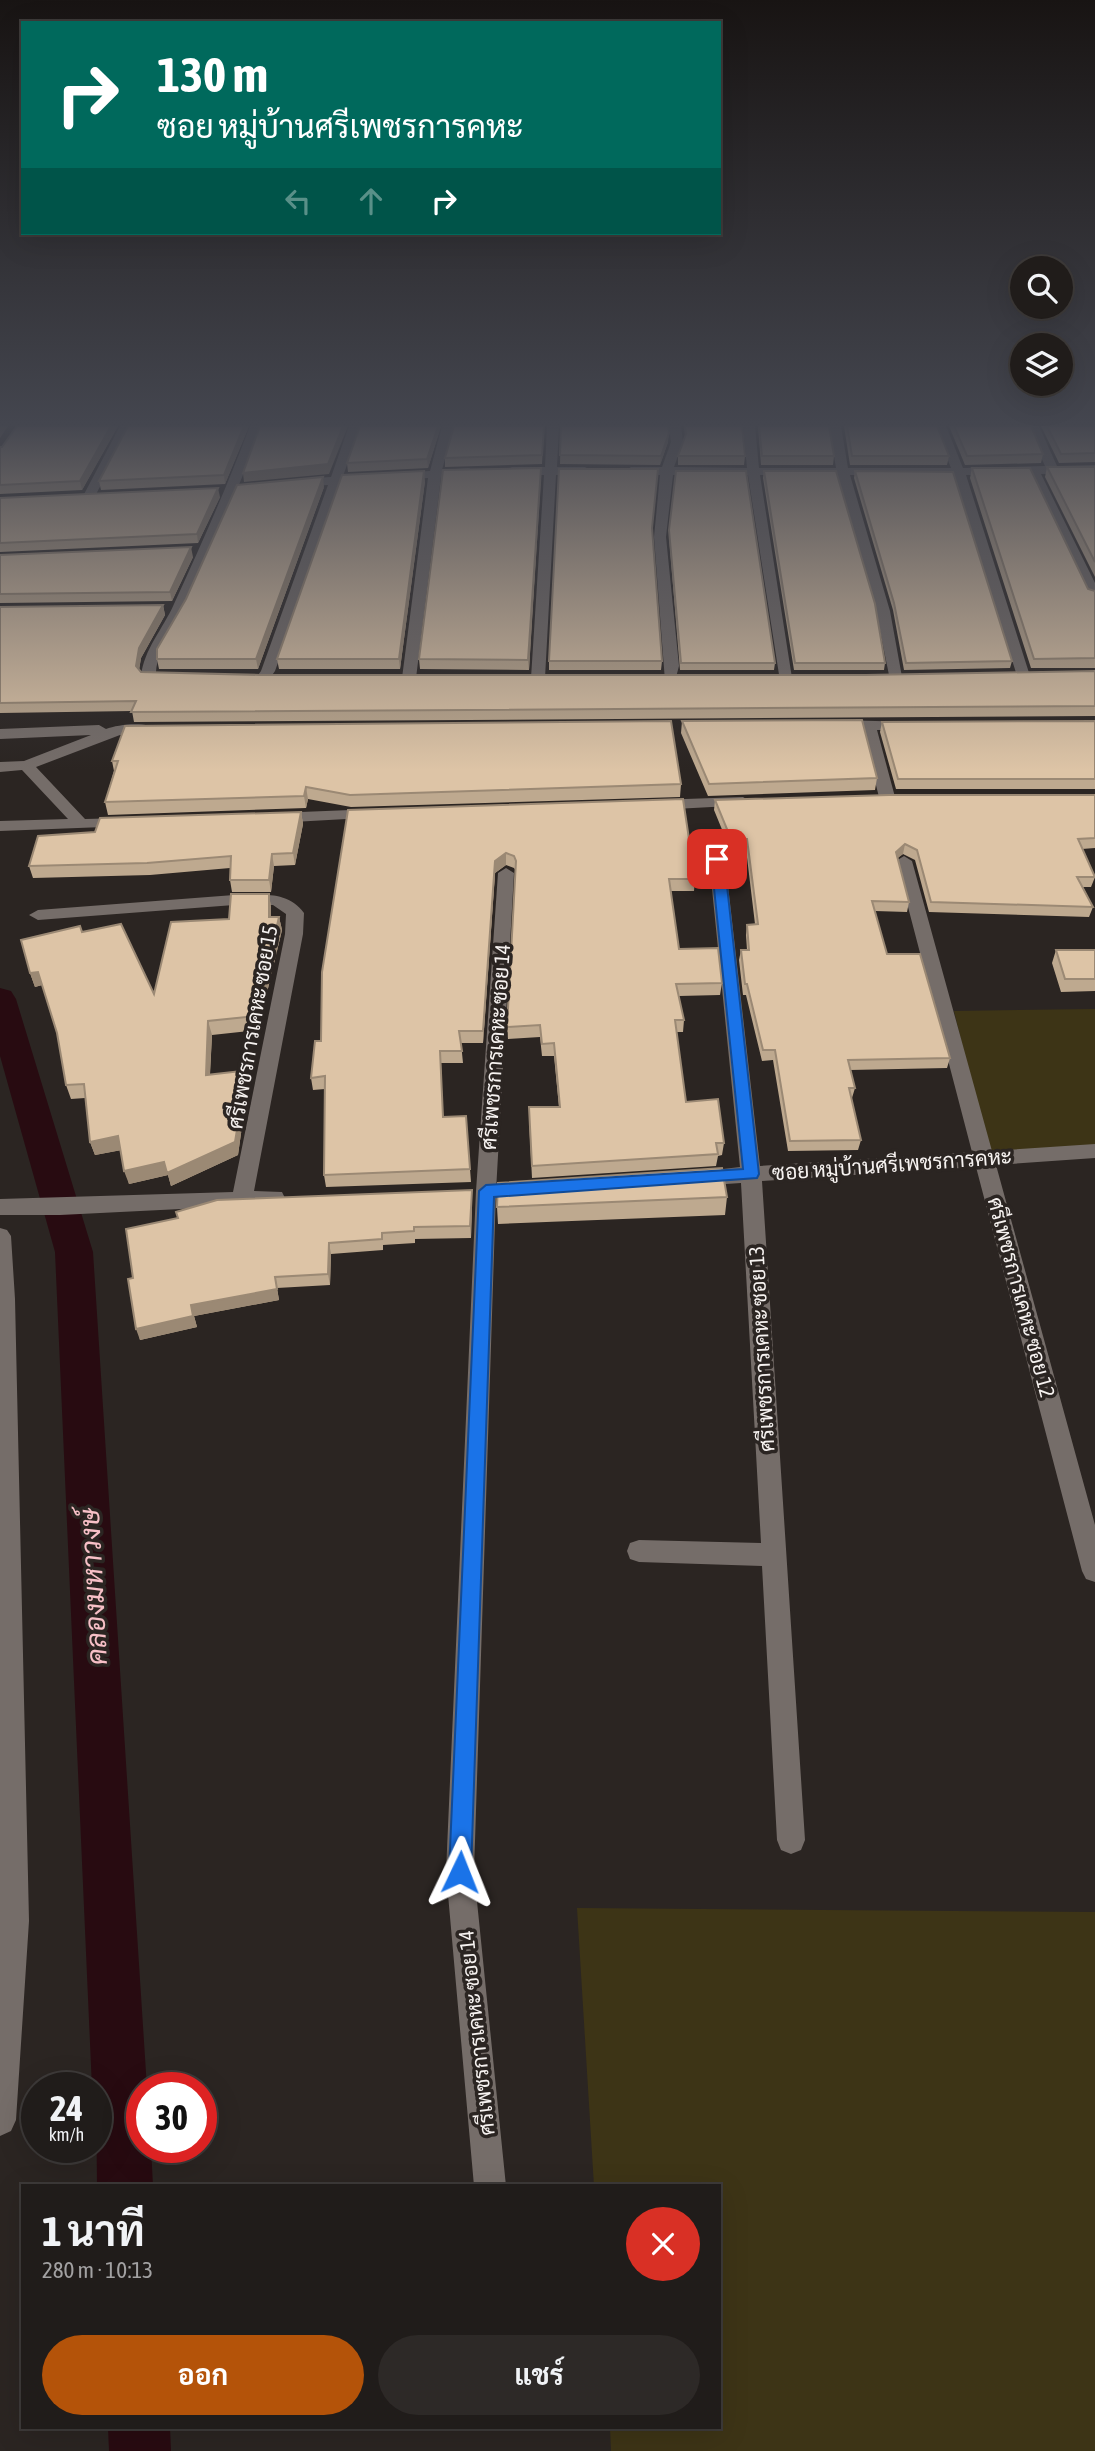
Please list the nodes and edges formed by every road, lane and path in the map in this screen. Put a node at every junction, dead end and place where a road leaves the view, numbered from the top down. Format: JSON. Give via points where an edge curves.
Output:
{"nodes":[{"id":1,"x":204,"y":540,"type":"edge"},
{"id":2,"x":315,"y":540,"type":"edge"},
{"id":3,"x":427,"y":540,"type":"edge"},
{"id":4,"x":547,"y":540,"type":"edge"},
{"id":5,"x":660,"y":540,"type":"edge"},
{"id":6,"x":764,"y":540,"type":"edge"},
{"id":7,"x":862,"y":540,"type":"edge"},
{"id":8,"x":980,"y":540,"type":"edge"},
{"id":9,"x":1068,"y":540,"type":"edge"},
{"id":10,"x":1095,"y":597,"type":"edge"},
{"id":11,"x":1023,"y":676,"type":"edge"},
{"id":12,"x":895,"y":677,"type":"edge"},
{"id":13,"x":181,"y":678,"type":"edge"},
{"id":14,"x":262,"y":678,"type":"edge"},
{"id":15,"x":409,"y":678,"type":"edge"},
{"id":16,"x":538,"y":678,"type":"edge"},
{"id":17,"x":670,"y":678,"type":"edge"},
{"id":18,"x":786,"y":678,"type":"edge"},
{"id":19,"x":922,"y":724,"type":"edge"},
{"id":20,"x":813,"y":725,"type":"edge"},
{"id":21,"x":868,"y":725,"type":"junction"},
{"id":22,"x":118,"y":730,"type":"junction"},
{"id":23,"x":173,"y":730,"type":"edge"},
{"id":24,"x":0,"y":734,"type":"edge"},
{"id":25,"x":26,"y":765,"type":"junction"},
{"id":26,"x":0,"y":767,"type":"edge"},
{"id":27,"x":887,"y":798,"type":"edge"},
{"id":28,"x":762,"y":802,"type":"edge"},
{"id":29,"x":637,"y":806,"type":"edge"},
{"id":30,"x":387,"y":814,"type":"edge"},
{"id":31,"x":262,"y":818,"type":"edge"},
{"id":32,"x":137,"y":822,"type":"edge"},
{"id":33,"x":81,"y":824,"type":"junction"},
{"id":34,"x":0,"y":826,"type":"edge"},
{"id":35,"x":717,"y":859,"type":"dead end"},
{"id":36,"x":904,"y":861,"type":"edge"},
{"id":37,"x":506,"y":873,"type":"edge"},
{"id":38,"x":38,"y":915,"type":"dead end"},
{"id":39,"x":1095,"y":1151,"type":"edge"},
{"id":40,"x":985,"y":1157,"type":"junction"},
{"id":41,"x":751,"y":1174,"type":"junction"},
{"id":42,"x":681,"y":1179,"type":"edge"},
{"id":43,"x":493,"y":1191,"type":"junction"},
{"id":44,"x":459,"y":1192,"type":"edge"},
{"id":45,"x":297,"y":1198,"type":"edge"},
{"id":46,"x":243,"y":1199,"type":"junction"},
{"id":47,"x":0,"y":1207,"type":"edge"},
{"id":48,"x":0,"y":1236,"type":"edge"},
{"id":49,"x":2,"y":1300,"type":"edge"},
{"id":50,"x":639,"y":1551,"type":"dead end"},
{"id":51,"x":774,"y":1555,"type":"junction"},
{"id":52,"x":1095,"y":1571,"type":"edge"},
{"id":53,"x":791,"y":1840,"type":"dead end"},
{"id":54,"x":7,"y":1922,"type":"edge"},
{"id":55,"x":0,"y":2120,"type":"edge"},
{"id":56,"x":491,"y":2184,"type":"edge"}],
"edges":[{"from":1,"to":13,"type":"street","via":[[146,673]]},
{"from":2,"to":14,"type":"street"},
{"from":3,"to":15,"type":"street"},
{"from":4,"to":16,"type":"street"},
{"from":5,"to":17,"type":"street"},
{"from":6,"to":18,"type":"street"},
{"from":7,"to":12,"type":"street","via":[[883,611]]},
{"from":8,"to":11,"type":"street"},
{"from":9,"to":10,"type":"street"},
{"from":19,"to":21,"type":"street"},
{"from":20,"to":21,"type":"street"},
{"from":21,"to":27,"type":"street"},
{"from":22,"to":23,"type":"street"},
{"from":22,"to":24,"type":"street"},
{"from":22,"to":25,"type":"street"},
{"from":25,"to":26,"type":"street"},
{"from":25,"to":33,"type":"street"},
{"from":28,"to":29,"type":"street"},
{"from":30,"to":31,"type":"street"},
{"from":32,"to":33,"type":"street"},
{"from":33,"to":34,"type":"street"},
{"from":35,"to":41,"type":"street","name":"ศรีเพชรการเคหะ ซอย 13"},
{"from":36,"to":40,"type":"street","name":"ศรีเพชรการเคหะ ซอย 12"},
{"from":37,"to":43,"type":"street","name":"ศรีเพชรการเคหะ ซอย 14"},
{"from":38,"to":46,"type":"street","name":"ศรีเพชรการเคหะ ซอย 15","via":[[234,900],[284,902],[295,913]]},
{"from":39,"to":40,"type":"street","name":"ซอย หมู่บ้านศรีเพชรการคหะ"},
{"from":40,"to":41,"type":"street","name":"ซอย หมู่บ้านศรีเพชรการคหะ"},
{"from":40,"to":52,"type":"street","name":"ศรีเพชรการเคหะ ซอย 12"},
{"from":41,"to":42,"type":"street","name":"ซอย หมู่บ้านศรีเพชรการคหะ"},
{"from":41,"to":51,"type":"street","name":"ศรีเพชรการเคหะ ซอย 13"},
{"from":43,"to":44,"type":"street"},
{"from":43,"to":56,"type":"street","name":"ศรีเพชรการเคหะ ซอย 14","via":[[460,1872]]},
{"from":45,"to":46,"type":"street"},
{"from":46,"to":47,"type":"street"},
{"from":48,"to":49,"type":"street"},
{"from":49,"to":54,"type":"street"},
{"from":50,"to":51,"type":"street"},
{"from":51,"to":53,"type":"street","name":"ศรีเพชรการเคหะ ซอย 13"},
{"from":54,"to":55,"type":"street"}]}
